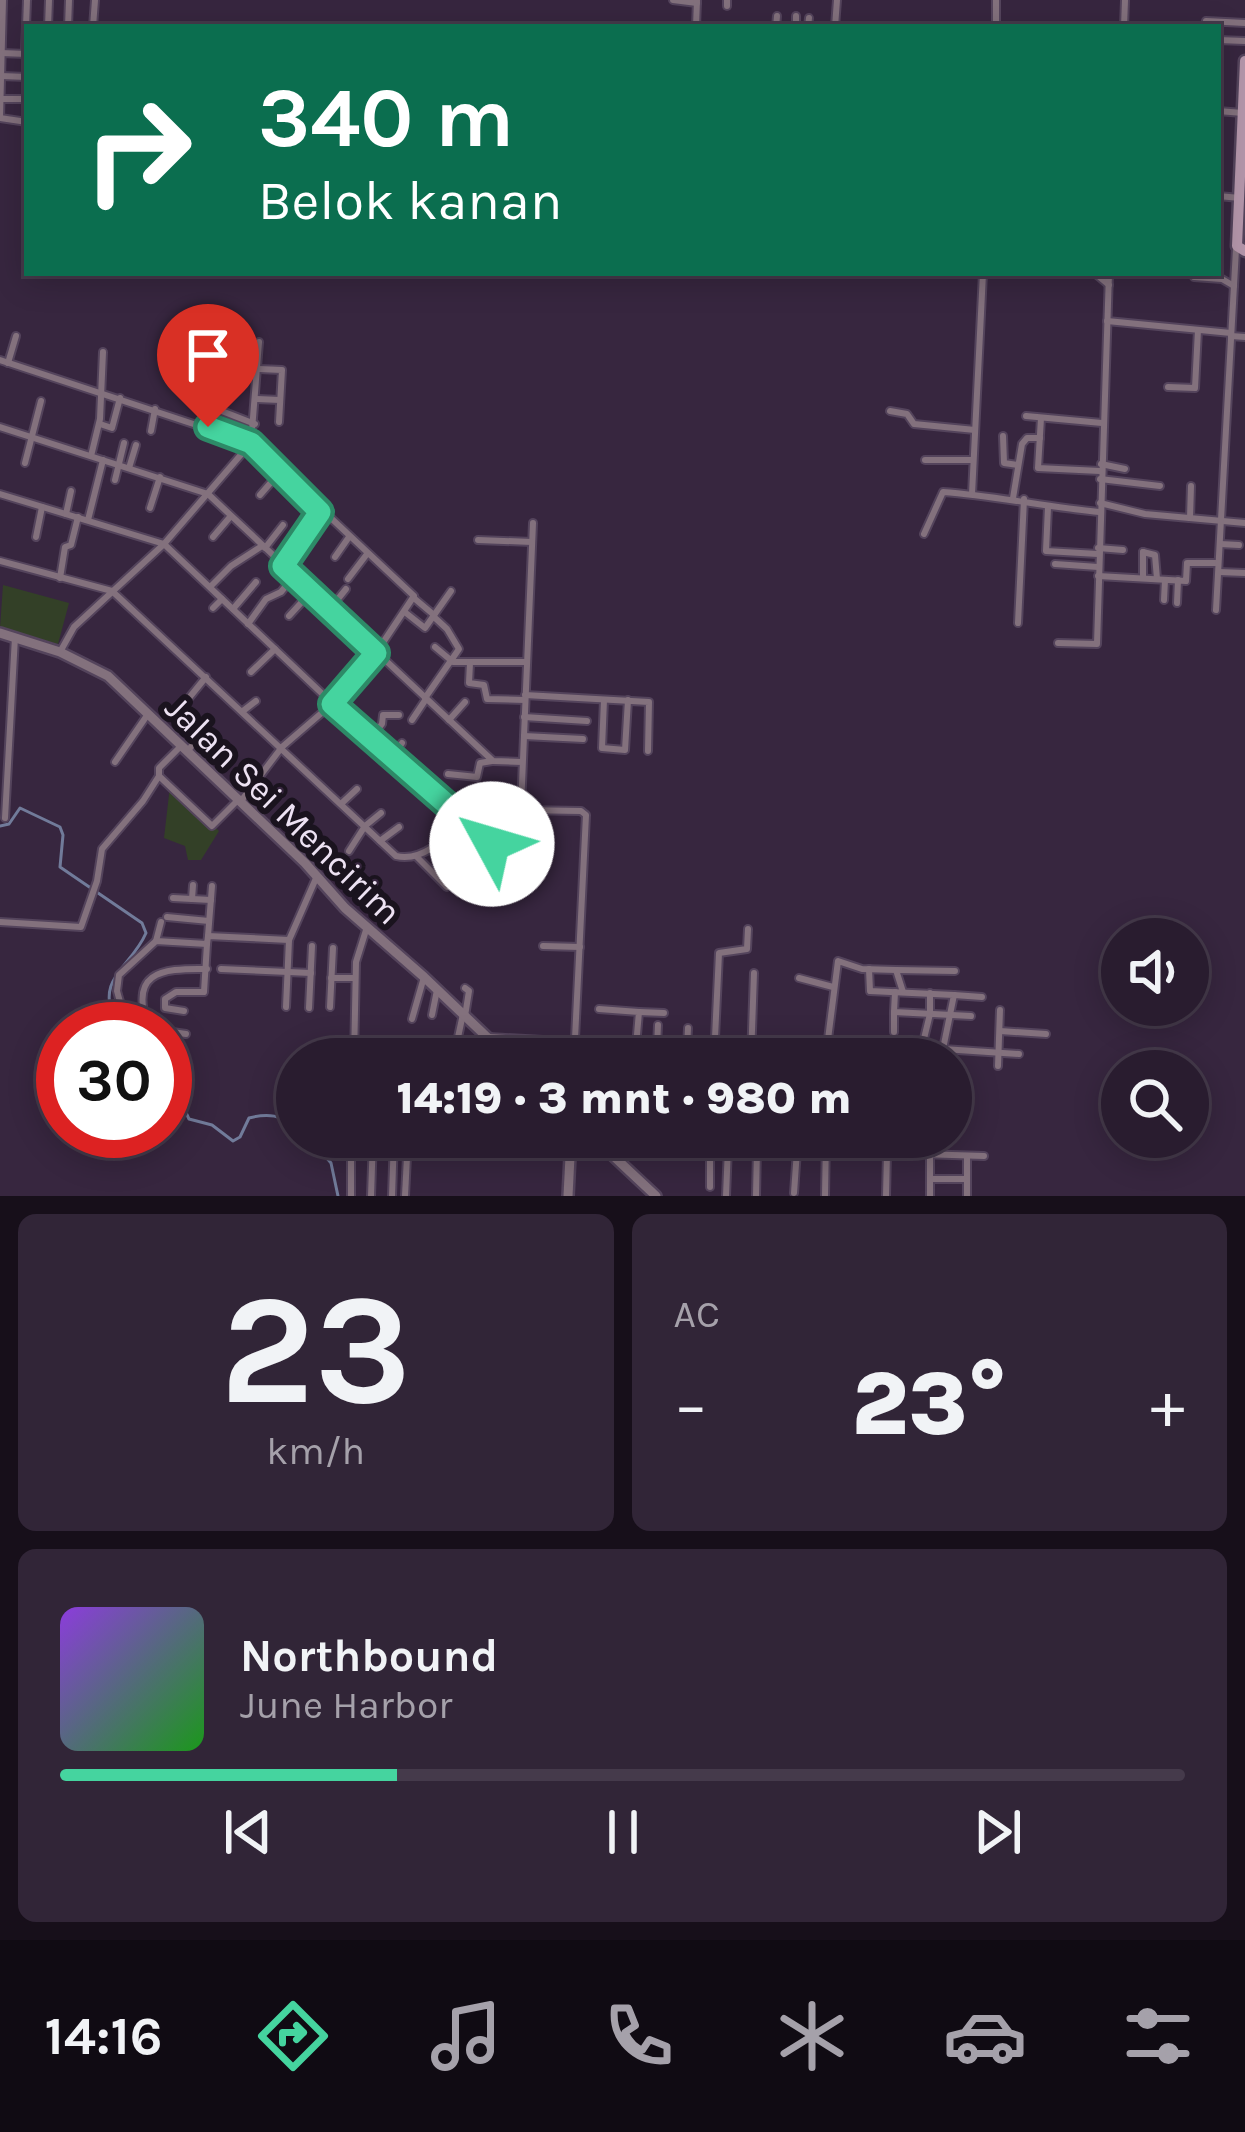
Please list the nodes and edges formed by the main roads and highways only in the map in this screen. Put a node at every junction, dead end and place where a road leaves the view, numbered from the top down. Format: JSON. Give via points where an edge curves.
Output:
{"nodes":[{"id":1,"x":1245,"y":61,"type":"edge"},
{"id":2,"x":1244,"y":87,"type":"edge"},
{"id":3,"x":1243,"y":122,"type":"edge"},
{"id":4,"x":1243,"y":163,"type":"edge"},
{"id":5,"x":1242,"y":193,"type":"edge"},
{"id":6,"x":1241,"y":222,"type":"edge"},
{"id":7,"x":1241,"y":248,"type":"edge"}],
"edges":[{"from":1,"to":2,"type":"main road"},
{"from":2,"to":3,"type":"main road"},
{"from":3,"to":4,"type":"main road"},
{"from":4,"to":5,"type":"main road"},
{"from":5,"to":6,"type":"main road"},
{"from":6,"to":7,"type":"main road"}]}
